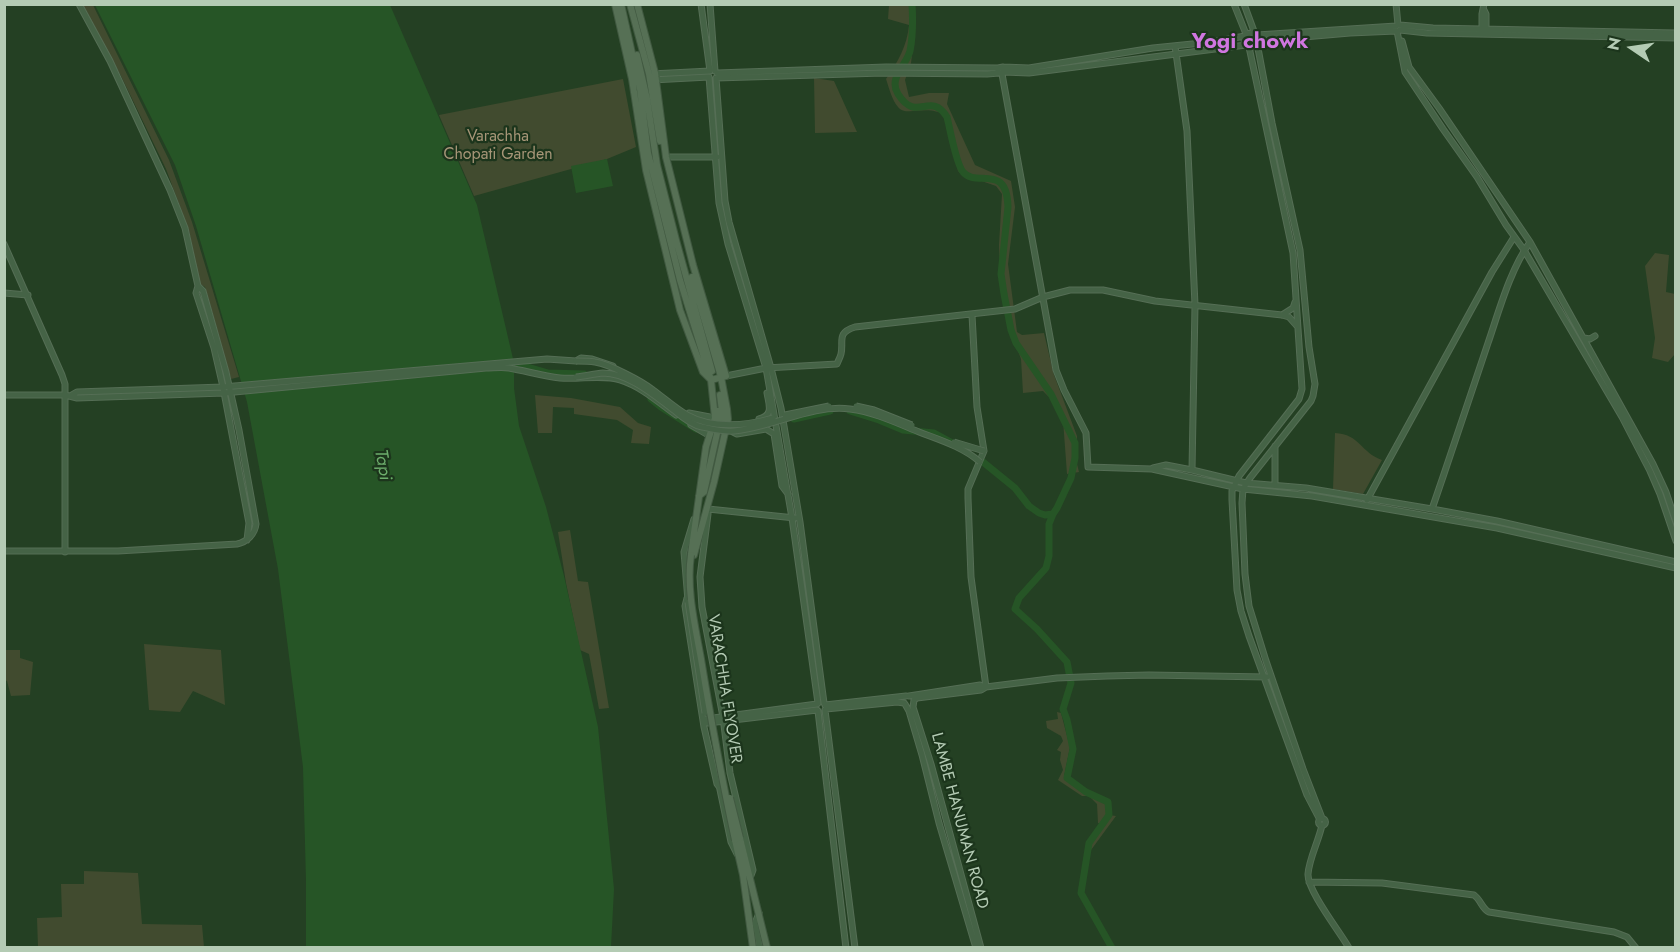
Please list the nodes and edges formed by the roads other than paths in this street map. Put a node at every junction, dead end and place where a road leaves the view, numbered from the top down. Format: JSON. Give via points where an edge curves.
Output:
{"nodes":[{"id":1,"x":79,"y":4,"type":"edge"},
{"id":2,"x":615,"y":4,"type":"edge"},
{"id":3,"x":621,"y":4,"type":"edge"},
{"id":4,"x":637,"y":4,"type":"edge"},
{"id":5,"x":701,"y":4,"type":"edge"},
{"id":6,"x":710,"y":4,"type":"edge"},
{"id":7,"x":1234,"y":4,"type":"edge"},
{"id":8,"x":1244,"y":4,"type":"edge"},
{"id":9,"x":1396,"y":4,"type":"edge"},
{"id":10,"x":1484,"y":7,"type":"edge"},
{"id":11,"x":631,"y":8,"type":"edge"},
{"id":12,"x":640,"y":28,"type":"junction"},
{"id":13,"x":1398,"y":28,"type":"junction"},
{"id":14,"x":1484,"y":31,"type":"junction"},
{"id":15,"x":1676,"y":33,"type":"edge"},
{"id":16,"x":1245,"y":35,"type":"junction"},
{"id":17,"x":1257,"y":38,"type":"junction"},
{"id":18,"x":1676,"y":38,"type":"edge"},
{"id":19,"x":1175,"y":46,"type":"junction"},
{"id":20,"x":1247,"y":46,"type":"junction"},
{"id":21,"x":643,"y":50,"type":"junction"},
{"id":22,"x":1176,"y":54,"type":"junction"},
{"id":23,"x":908,"y":70,"type":"junction"},
{"id":24,"x":1001,"y":71,"type":"junction"},
{"id":25,"x":713,"y":74,"type":"junction"},
{"id":26,"x":653,"y":77,"type":"junction"},
{"id":27,"x":666,"y":157,"type":"junction"},
{"id":28,"x":714,"y":157,"type":"junction"},
{"id":29,"x":722,"y":157,"type":"junction"},
{"id":30,"x":1514,"y":237,"type":"junction"},
{"id":31,"x":1530,"y":242,"type":"junction"},
{"id":32,"x":4,"y":244,"type":"edge"},
{"id":33,"x":1524,"y":250,"type":"junction"},
{"id":34,"x":4,"y":293,"type":"edge"},
{"id":35,"x":28,"y":295,"type":"junction"},
{"id":36,"x":1043,"y":297,"type":"junction"},
{"id":37,"x":1296,"y":299,"type":"junction"},
{"id":38,"x":1195,"y":305,"type":"junction"},
{"id":39,"x":972,"y":315,"type":"junction"},
{"id":40,"x":1282,"y":315,"type":"junction"},
{"id":41,"x":1298,"y":327,"type":"junction"},
{"id":42,"x":1595,"y":336,"type":"dead end"},
{"id":43,"x":1584,"y":338,"type":"junction"},
{"id":44,"x":576,"y":361,"type":"junction"},
{"id":45,"x":766,"y":369,"type":"junction"},
{"id":46,"x":1603,"y":371,"type":"junction"},
{"id":47,"x":1597,"y":376,"type":"junction"},
{"id":48,"x":576,"y":377,"type":"junction"},
{"id":49,"x":718,"y":378,"type":"junction"},
{"id":50,"x":229,"y":389,"type":"junction"},
{"id":51,"x":1301,"y":394,"type":"junction"},
{"id":52,"x":4,"y":395,"type":"edge"},
{"id":53,"x":67,"y":395,"type":"junction"},
{"id":54,"x":1312,"y":398,"type":"junction"},
{"id":55,"x":716,"y":418,"type":"junction"},
{"id":56,"x":734,"y":429,"type":"junction"},
{"id":57,"x":710,"y":436,"type":"junction"},
{"id":58,"x":1275,"y":446,"type":"junction"},
{"id":59,"x":984,"y":451,"type":"junction"},
{"id":60,"x":980,"y":462,"type":"junction"},
{"id":61,"x":1152,"y":469,"type":"junction"},
{"id":62,"x":1192,"y":470,"type":"junction"},
{"id":63,"x":1236,"y":480,"type":"junction"},
{"id":64,"x":1246,"y":483,"type":"junction"},
{"id":65,"x":1275,"y":484,"type":"junction"},
{"id":66,"x":1234,"y":487,"type":"junction"},
{"id":67,"x":1243,"y":489,"type":"junction"},
{"id":68,"x":788,"y":495,"type":"junction"},
{"id":69,"x":699,"y":496,"type":"junction"},
{"id":70,"x":1367,"y":502,"type":"junction"},
{"id":71,"x":708,"y":504,"type":"junction"},
{"id":72,"x":1432,"y":509,"type":"junction"},
{"id":73,"x":697,"y":510,"type":"junction"},
{"id":74,"x":792,"y":518,"type":"junction"},
{"id":75,"x":799,"y":518,"type":"junction"},
{"id":76,"x":1676,"y":522,"type":"edge"},
{"id":77,"x":1676,"y":541,"type":"edge"},
{"id":78,"x":4,"y":551,"type":"edge"},
{"id":79,"x":65,"y":552,"type":"junction"},
{"id":80,"x":692,"y":555,"type":"junction"},
{"id":81,"x":1676,"y":562,"type":"edge"},
{"id":82,"x":1676,"y":568,"type":"edge"},
{"id":83,"x":687,"y":600,"type":"junction"},
{"id":84,"x":810,"y":633,"type":"junction"},
{"id":85,"x":710,"y":648,"type":"junction"},
{"id":86,"x":692,"y":650,"type":"junction"},
{"id":87,"x":1272,"y":676,"type":"junction"},
{"id":88,"x":1265,"y":678,"type":"junction"},
{"id":89,"x":986,"y":687,"type":"junction"},
{"id":90,"x":909,"y":698,"type":"junction"},
{"id":91,"x":904,"y":704,"type":"junction"},
{"id":92,"x":821,"y":707,"type":"junction"},
{"id":93,"x":706,"y":718,"type":"junction"},
{"id":94,"x":723,"y":718,"type":"junction"},
{"id":95,"x":1282,"y":718,"type":"junction"},
{"id":96,"x":720,"y":788,"type":"junction"},
{"id":97,"x":738,"y":839,"type":"junction"},
{"id":98,"x":739,"y":858,"type":"junction"},
{"id":99,"x":750,"y":878,"type":"junction"},
{"id":100,"x":1309,"y":882,"type":"junction"},
{"id":101,"x":759,"y":913,"type":"junction"},
{"id":102,"x":748,"y":918,"type":"junction"},
{"id":103,"x":853,"y":927,"type":"junction"},
{"id":104,"x":843,"y":928,"type":"junction"},
{"id":105,"x":753,"y":948,"type":"edge"},
{"id":106,"x":759,"y":948,"type":"edge"},
{"id":107,"x":767,"y":948,"type":"edge"},
{"id":108,"x":846,"y":948,"type":"edge"},
{"id":109,"x":855,"y":948,"type":"edge"},
{"id":110,"x":976,"y":948,"type":"edge"},
{"id":111,"x":981,"y":948,"type":"edge"},
{"id":112,"x":1348,"y":948,"type":"edge"},
{"id":113,"x":1636,"y":948,"type":"edge"}],
"edges":[{"from":1,"to":50,"type":"street","via":[[110,61],[185,228],[214,348]]},
{"from":2,"to":49,"type":"main road","via":[[646,170],[680,310],[703,372]]},
{"from":3,"to":49,"type":"main road","via":[[640,89],[650,160],[680,280]]},
{"from":4,"to":12,"type":"main road"},
{"from":5,"to":25,"type":"street"},
{"from":6,"to":25,"type":"street"},
{"from":7,"to":16,"type":"street"},
{"from":8,"to":17,"type":"street"},
{"from":9,"to":13,"type":"street"},
{"from":10,"to":14,"type":"street"},
{"from":11,"to":12,"type":"main road"},
{"from":12,"to":21,"type":"main road"},
{"from":12,"to":26,"type":"main road"},
{"from":13,"to":14,"type":"street"},
{"from":13,"to":17,"type":"street"},
{"from":13,"to":30,"type":"street","via":[[1405,72]]},
{"from":13,"to":31,"type":"street","via":[[1409,67]]},
{"from":14,"to":15,"type":"street"},
{"from":14,"to":18,"type":"street"},
{"from":16,"to":17,"type":"street","via":[[1250,32]]},
{"from":16,"to":19,"type":"street"},
{"from":16,"to":20,"type":"street"},
{"from":17,"to":20,"type":"street","via":[[1254,46]]},
{"from":17,"to":54,"type":"street","via":[[1300,249],[1315,384]]},
{"from":19,"to":22,"type":"street"},
{"from":19,"to":24,"type":"street"},
{"from":20,"to":22,"type":"street"},
{"from":20,"to":37,"type":"street","via":[[1293,253]]},
{"from":21,"to":26,"type":"main road"},
{"from":21,"to":49,"type":"main road","via":[[641,58],[663,173]]},
{"from":22,"to":24,"type":"street","via":[[1029,74]]},
{"from":22,"to":38,"type":"street","via":[[1187,131]]},
{"from":23,"to":24,"type":"street"},
{"from":23,"to":25,"type":"street"},
{"from":23,"to":25,"type":"street","via":[[886,67]]},
{"from":24,"to":36,"type":"street"},
{"from":25,"to":26,"type":"street"},
{"from":25,"to":28,"type":"street"},
{"from":25,"to":29,"type":"street"},
{"from":26,"to":27,"type":"main road"},
{"from":26,"to":49,"type":"main road","via":[[663,161]]},
{"from":27,"to":28,"type":"street"},
{"from":27,"to":49,"type":"main road"},
{"from":28,"to":29,"type":"street"},
{"from":28,"to":45,"type":"street","via":[[723,225]]},
{"from":29,"to":45,"type":"street","via":[[724,201]]},
{"from":30,"to":33,"type":"street"},
{"from":30,"to":70,"type":"street"},
{"from":31,"to":33,"type":"street"},
{"from":31,"to":43,"type":"street"},
{"from":32,"to":35,"type":"street"},
{"from":33,"to":47,"type":"street"},
{"from":33,"to":72,"type":"street"},
{"from":34,"to":35,"type":"street"},
{"from":35,"to":53,"type":"street"},
{"from":36,"to":38,"type":"street","via":[[1070,290],[1103,290]]},
{"from":36,"to":39,"type":"street","via":[[1015,309]]},
{"from":36,"to":61,"type":"street","via":[[1056,370],[1086,433],[1088,467]]},
{"from":37,"to":40,"type":"street","via":[[1293,308]]},
{"from":37,"to":41,"type":"street"},
{"from":38,"to":40,"type":"street"},
{"from":38,"to":62,"type":"street"},
{"from":39,"to":45,"type":"street","via":[[849,328],[841,339],[837,364]]},
{"from":39,"to":59,"type":"street","via":[[977,406]]},
{"from":40,"to":41,"type":"street"},
{"from":41,"to":51,"type":"street"},
{"from":42,"to":43,"type":"street"},
{"from":43,"to":46,"type":"street"},
{"from":44,"to":50,"type":"street","via":[[503,363]]},
{"from":44,"to":55,"type":"street","bridge":true,"via":[[587,358],[606,362],[652,386],[686,412]]},
{"from":44,"to":56,"type":"street","bridge":true,"via":[[595,362],[613,369],[651,388],[686,415]]},
{"from":45,"to":49,"type":"street"},
{"from":45,"to":56,"type":"street","bridge":true,"via":[[769,413],[737,423]]},
{"from":45,"to":68,"type":"street"},
{"from":45,"to":75,"type":"street","via":[[780,408]]},
{"from":46,"to":47,"type":"street"},
{"from":46,"to":76,"type":"street","via":[[1653,464]]},
{"from":47,"to":77,"type":"street","via":[[1650,471]]},
{"from":48,"to":50,"type":"street","via":[[486,368]]},
{"from":48,"to":56,"type":"street","bridge":true,"via":[[617,375],[646,389],[699,427]]},
{"from":48,"to":57,"type":"street","bridge":true,"via":[[622,380]]},
{"from":49,"to":55,"type":"main road"},
{"from":49,"to":69,"type":"main road","via":[[720,420],[704,492]]},
{"from":49,"to":71,"type":"main road","via":[[724,417]]},
{"from":49,"to":71,"type":"main road","via":[[728,420]]},
{"from":50,"to":53,"type":"street"},
{"from":50,"to":79,"type":"street","via":[[256,524],[247,540],[237,544]]},
{"from":51,"to":54,"type":"street"},
{"from":51,"to":63,"type":"street"},
{"from":52,"to":53,"type":"street"},
{"from":53,"to":79,"type":"street"},
{"from":54,"to":58,"type":"street"},
{"from":55,"to":57,"type":"main road"},
{"from":56,"to":59,"type":"street","bridge":true,"via":[[807,409],[847,405],[874,410]]},
{"from":56,"to":60,"type":"street","bridge":true,"via":[[849,408],[958,447]]},
{"from":56,"to":68,"type":"street","bridge":true,"via":[[737,434],[766,429],[774,434],[782,486]]},
{"from":57,"to":69,"type":"main road"},
{"from":58,"to":64,"type":"street"},
{"from":58,"to":65,"type":"street"},
{"from":59,"to":60,"type":"street"},
{"from":60,"to":89,"type":"street","via":[[968,498],[971,577]]},
{"from":61,"to":62,"type":"street","via":[[1166,465]]},
{"from":61,"to":66,"type":"street"},
{"from":62,"to":63,"type":"street"},
{"from":63,"to":64,"type":"street"},
{"from":63,"to":66,"type":"street"},
{"from":64,"to":65,"type":"street"},
{"from":64,"to":67,"type":"street"},
{"from":65,"to":70,"type":"street","via":[[1322,490]]},
{"from":66,"to":67,"type":"street"},
{"from":66,"to":88,"type":"street","via":[[1237,590]]},
{"from":67,"to":70,"type":"street"},
{"from":67,"to":87,"type":"street","via":[[1246,588]]},
{"from":68,"to":74,"type":"street"},
{"from":69,"to":73,"type":"main road","name":"VARACHHA FLYOVER"},
{"from":70,"to":72,"type":"street"},
{"from":70,"to":82,"type":"street"},
{"from":71,"to":74,"type":"street"},
{"from":71,"to":80,"type":"main road","name":"VARACHHA FLYOVER"},
{"from":71,"to":85,"type":"street","via":[[700,577]]},
{"from":72,"to":81,"type":"street"},
{"from":73,"to":80,"type":"main road","name":"VARACHHA FLYOVER"},
{"from":73,"to":83,"type":"street","via":[[684,552]]},
{"from":74,"to":75,"type":"street"},
{"from":74,"to":84,"type":"street"},
{"from":75,"to":84,"type":"street"},
{"from":78,"to":79,"type":"street"},
{"from":80,"to":97,"type":"main road","name":"VARACHHA FLYOVER","bridge":true,"via":[[689,579],[698,640],[723,786]]},
{"from":83,"to":86,"type":"street"},
{"from":83,"to":93,"type":"street","bridge":true},
{"from":84,"to":92,"type":"street"},
{"from":85,"to":86,"type":"street"},
{"from":85,"to":94,"type":"street"},
{"from":86,"to":96,"type":"street","via":[[705,734]]},
{"from":87,"to":88,"type":"street"},
{"from":87,"to":95,"type":"street"},
{"from":88,"to":89,"type":"street","via":[[1081,677]]},
{"from":88,"to":95,"type":"street"},
{"from":89,"to":90,"type":"street"},
{"from":90,"to":91,"type":"street","via":[[910,705]]},
{"from":90,"to":92,"type":"street"},
{"from":90,"to":111,"type":"street","name":"LAMBE HANUMAN ROAD"},
{"from":91,"to":92,"type":"street"},
{"from":91,"to":110,"type":"street"},
{"from":92,"to":94,"type":"street"},
{"from":92,"to":103,"type":"street"},
{"from":92,"to":104,"type":"street"},
{"from":93,"to":94,"type":"street"},
{"from":93,"to":96,"type":"street"},
{"from":94,"to":99,"type":"street","via":[[730,773],[753,870]]},
{"from":95,"to":100,"type":"street","via":[[1321,821]]},
{"from":96,"to":98,"type":"street","via":[[730,842]]},
{"from":97,"to":98,"type":"main road","name":"VARACHHA FLYOVER"},
{"from":97,"to":99,"type":"main road","name":"VARACHHA FLYOVER"},
{"from":98,"to":102,"type":"main road","name":"VARACHHA FLYOVER"},
{"from":99,"to":101,"type":"main road","name":"VARACHHA FLYOVER"},
{"from":100,"to":112,"type":"street"},
{"from":100,"to":113,"type":"street","via":[[1382,883],[1474,895],[1489,912],[1614,932],[1627,937]]},
{"from":101,"to":106,"type":"street","via":[[755,923]]},
{"from":101,"to":107,"type":"main road","name":"VARACHHA FLYOVER"},
{"from":102,"to":105,"type":"main road","name":"VARACHHA FLYOVER"},
{"from":102,"to":106,"type":"street","via":[[754,924]]},
{"from":103,"to":104,"type":"street"},
{"from":103,"to":109,"type":"street"},
{"from":104,"to":108,"type":"street"}]}
